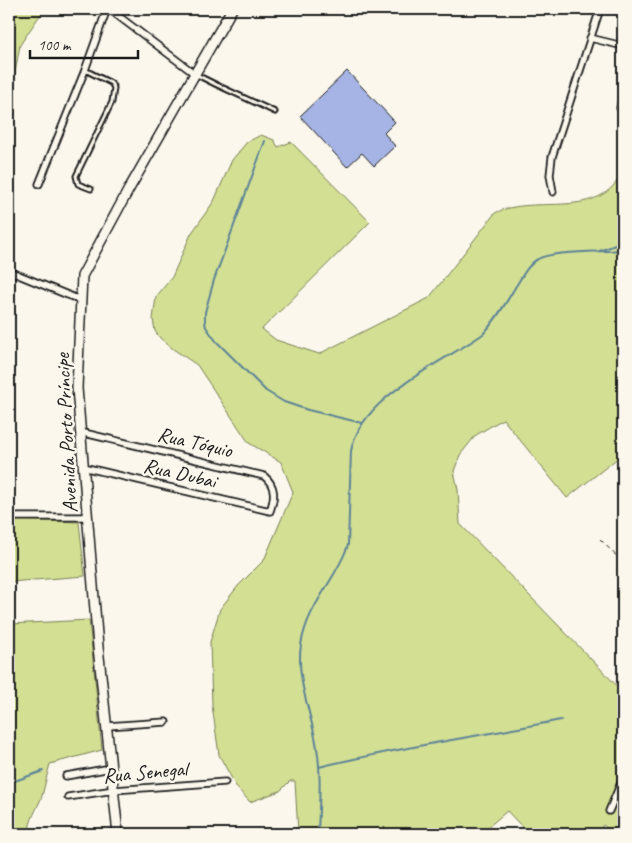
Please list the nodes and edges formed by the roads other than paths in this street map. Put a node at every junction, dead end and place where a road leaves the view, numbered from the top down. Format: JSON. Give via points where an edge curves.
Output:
{"nodes":[{"id":1,"x":108,"y":9,"type":"edge"},
{"id":2,"x":232,"y":9,"type":"edge"},
{"id":3,"x":600,"y":9,"type":"edge"},
{"id":4,"x":590,"y":38,"type":"junction"},
{"id":5,"x":623,"y":46,"type":"edge"},
{"id":6,"x":86,"y":70,"type":"junction"},
{"id":7,"x":195,"y":74,"type":"junction"},
{"id":8,"x":623,"y":92,"type":"edge"},
{"id":9,"x":620,"y":108,"type":"dead end"},
{"id":10,"x":275,"y":112,"type":"dead end"},
{"id":11,"x":39,"y":184,"type":"dead end"},
{"id":12,"x":91,"y":189,"type":"dead end"},
{"id":13,"x":553,"y":192,"type":"dead end"},
{"id":14,"x":9,"y":270,"type":"edge"},
{"id":15,"x":80,"y":300,"type":"junction"},
{"id":16,"x":80,"y":432,"type":"junction"},
{"id":17,"x":83,"y":466,"type":"junction"},
{"id":18,"x":270,"y":511,"type":"joint"},
{"id":19,"x":9,"y":517,"type":"edge"},
{"id":20,"x":87,"y":517,"type":"junction"},
{"id":21,"x":166,"y":722,"type":"dead end"},
{"id":22,"x":107,"y":726,"type":"junction"},
{"id":23,"x":111,"y":768,"type":"junction"},
{"id":24,"x":66,"y":776,"type":"dead end"},
{"id":25,"x":623,"y":778,"type":"edge"},
{"id":26,"x":225,"y":782,"type":"dead end"},
{"id":27,"x":114,"y":790,"type":"junction"},
{"id":28,"x":68,"y":797,"type":"dead end"},
{"id":29,"x":609,"y":811,"type":"dead end"},
{"id":30,"x":118,"y":834,"type":"edge"}],
"edges":[{"from":1,"to":6,"type":"street"},
{"from":1,"to":7,"type":"street"},
{"from":2,"to":7,"type":"street","name":"Avenida Porto Príncipe"},
{"from":3,"to":4,"type":"street"},
{"from":4,"to":5,"type":"street"},
{"from":4,"to":13,"type":"street","via":[[552,157],[550,175]]},
{"from":6,"to":11,"type":"street"},
{"from":6,"to":12,"type":"lane","via":[[111,83],[114,88],[112,102],[76,176],[78,184]]},
{"from":7,"to":10,"type":"lane"},
{"from":7,"to":15,"type":"street","name":"Avenida Porto Príncipe","via":[[82,276]]},
{"from":8,"to":9,"type":"street"},
{"from":14,"to":15,"type":"street"},
{"from":15,"to":16,"type":"street","name":"Avenida Porto Príncipe","via":[[77,388]]},
{"from":16,"to":17,"type":"street","name":"Avenida Porto Príncipe"},
{"from":16,"to":18,"type":"street","name":"Rua Tóquio","via":[[264,476],[271,482],[274,499]]},
{"from":17,"to":18,"type":"street","name":"Rua Dubai"},
{"from":17,"to":20,"type":"street","name":"Avenida Porto Príncipe"},
{"from":19,"to":20,"type":"street"},
{"from":20,"to":22,"type":"street","name":"Avenida Porto Príncipe"},
{"from":21,"to":22,"type":"street"},
{"from":22,"to":23,"type":"street","name":"Avenida Porto Príncipe"},
{"from":23,"to":24,"type":"street"},
{"from":23,"to":27,"type":"street","name":"Avenida Porto Príncipe"},
{"from":25,"to":29,"type":"street"},
{"from":26,"to":27,"type":"street","name":"Rua Senegal"},
{"from":27,"to":28,"type":"street","name":"Rua Senegal"},
{"from":27,"to":30,"type":"street","name":"Avenida Porto Príncipe"}]}
